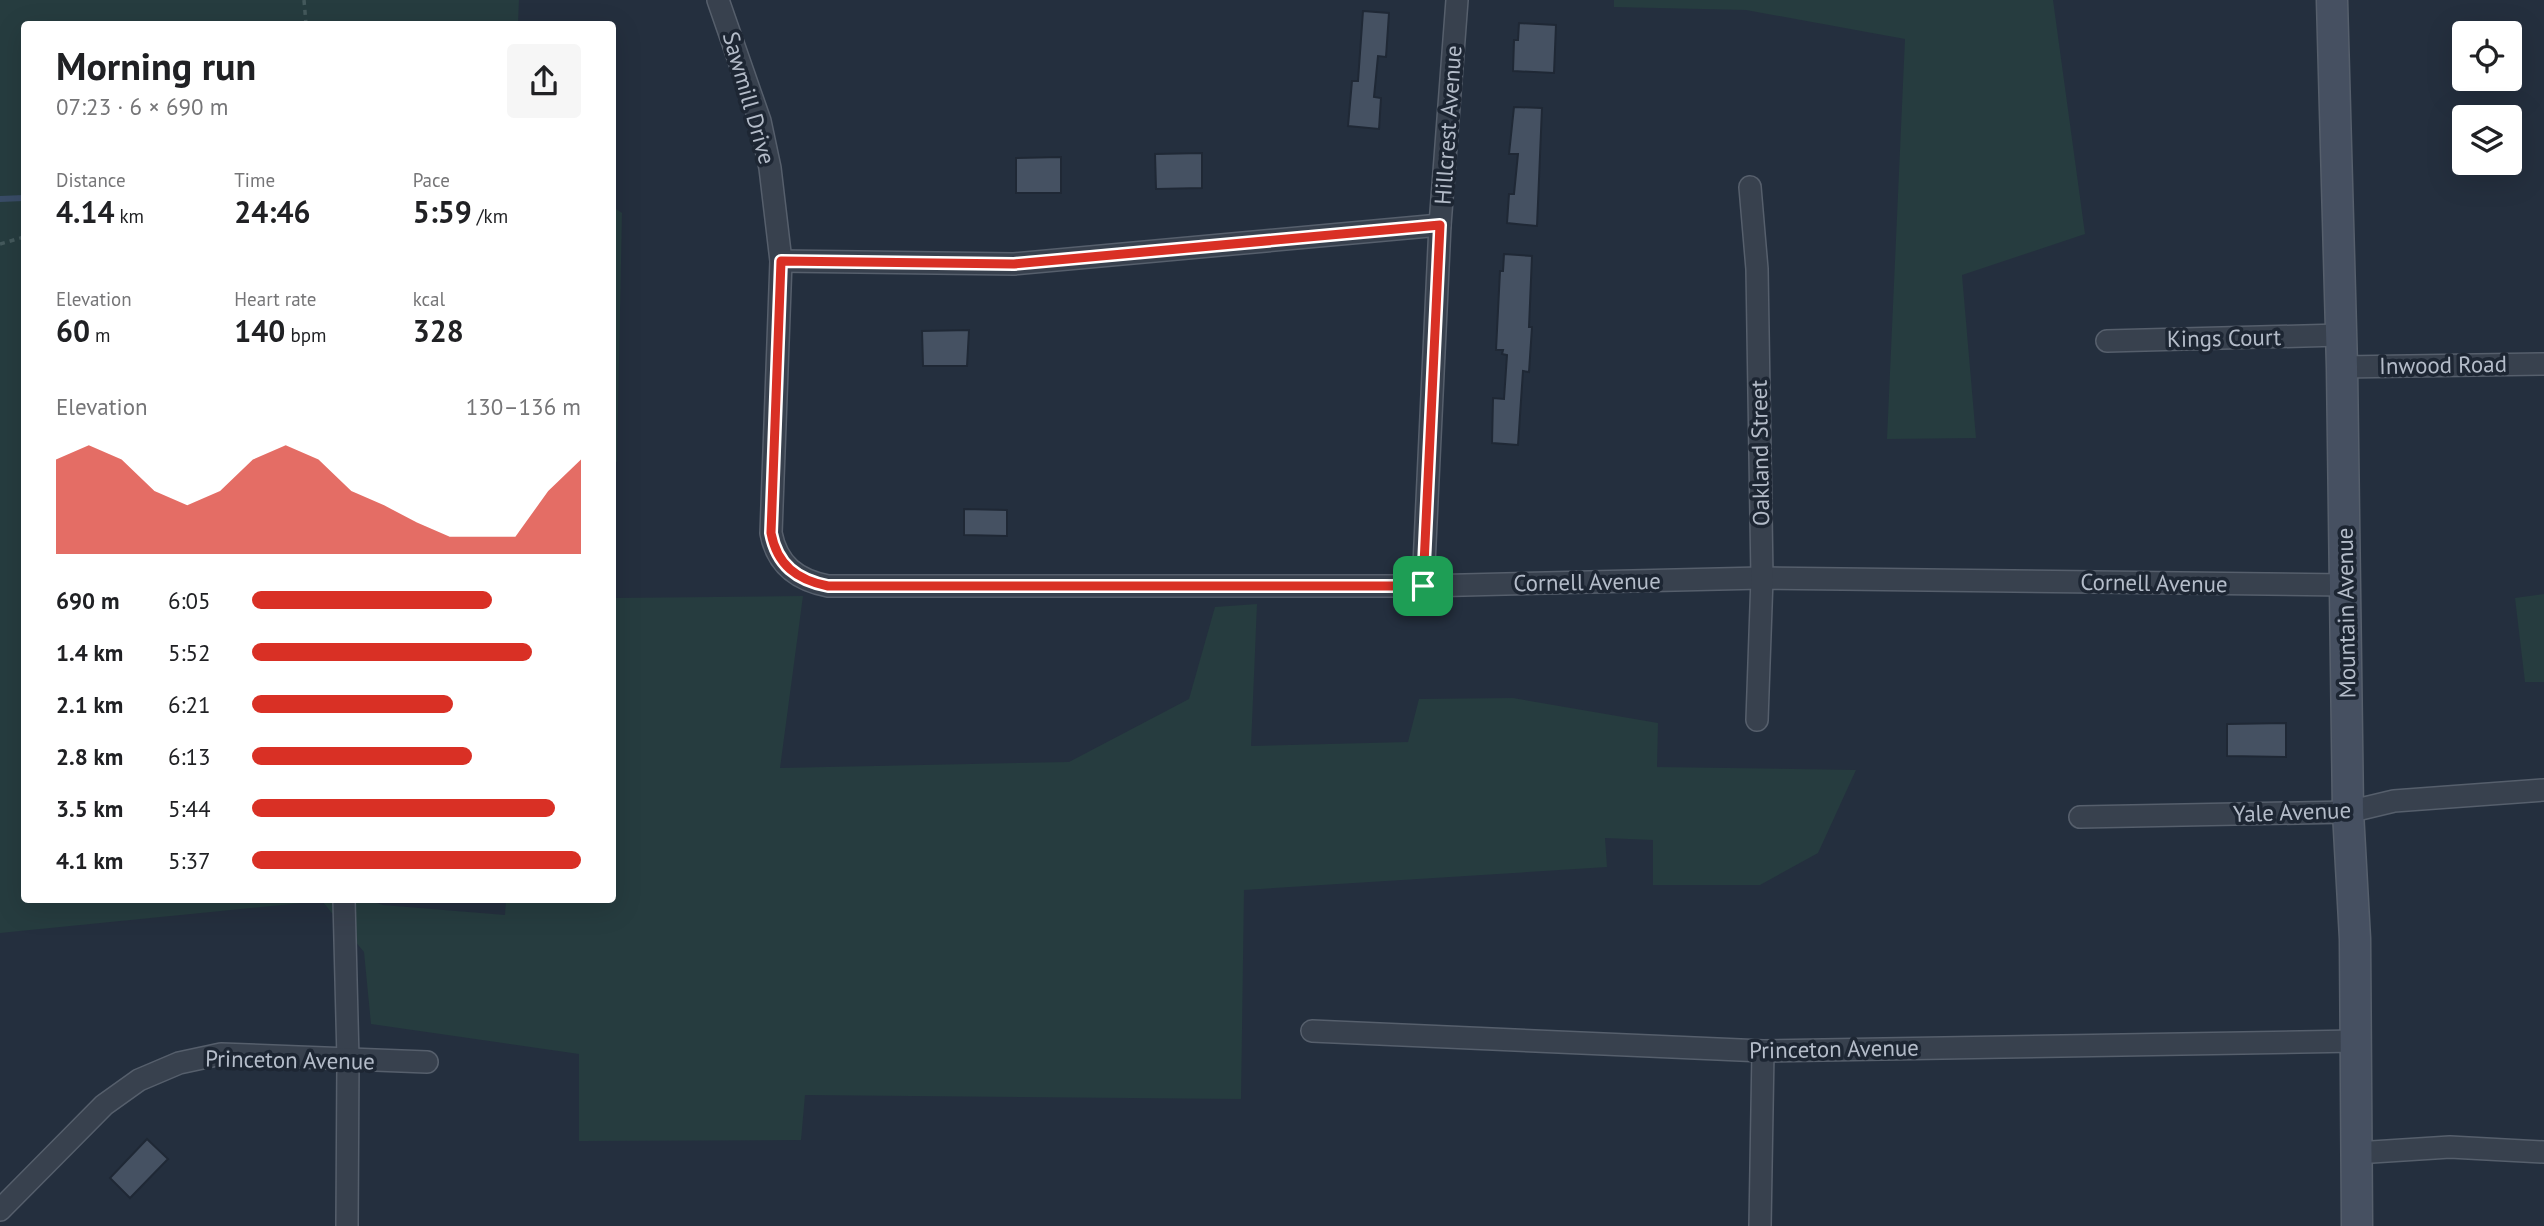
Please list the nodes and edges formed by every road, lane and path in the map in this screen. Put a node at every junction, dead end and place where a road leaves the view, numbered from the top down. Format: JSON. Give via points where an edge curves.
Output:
{"nodes":[{"id":1,"x":304,"y":0,"type":"edge"},
{"id":2,"x":718,"y":0,"type":"edge"},
{"id":3,"x":1457,"y":0,"type":"edge"},
{"id":4,"x":2332,"y":0,"type":"edge"},
{"id":5,"x":306,"y":21,"type":"edge"},
{"id":6,"x":1749,"y":187,"type":"dead end"},
{"id":7,"x":1440,"y":225,"type":"junction"},
{"id":8,"x":21,"y":238,"type":"edge"},
{"id":9,"x":0,"y":244,"type":"edge"},
{"id":10,"x":781,"y":261,"type":"junction"},
{"id":11,"x":2340,"y":335,"type":"junction"},
{"id":12,"x":2107,"y":341,"type":"dead end"},
{"id":13,"x":2544,"y":364,"type":"edge"},
{"id":14,"x":2342,"y":367,"type":"junction"},
{"id":15,"x":1762,"y":578,"type":"junction"},
{"id":16,"x":2346,"y":585,"type":"junction"},
{"id":17,"x":828,"y":586,"type":"joint"},
{"id":18,"x":1423,"y":586,"type":"junction"},
{"id":19,"x":1757,"y":720,"type":"dead end"},
{"id":20,"x":2544,"y":790,"type":"edge"},
{"id":21,"x":2348,"y":812,"type":"junction"},
{"id":22,"x":2080,"y":817,"type":"dead end"},
{"id":23,"x":344,"y":903,"type":"edge"},
{"id":24,"x":1312,"y":1031,"type":"dead end"},
{"id":25,"x":2356,"y":1041,"type":"junction"},
{"id":26,"x":1763,"y":1051,"type":"junction"},
{"id":27,"x":348,"y":1059,"type":"junction"},
{"id":28,"x":426,"y":1062,"type":"dead end"},
{"id":29,"x":2544,"y":1152,"type":"edge"},
{"id":30,"x":2356,"y":1153,"type":"junction"},
{"id":31,"x":0,"y":1210,"type":"edge"},
{"id":32,"x":347,"y":1226,"type":"edge"},
{"id":33,"x":1760,"y":1226,"type":"edge"},
{"id":34,"x":2357,"y":1226,"type":"edge"}],
"edges":[{"from":1,"to":5,"type":"path"},
{"from":2,"to":10,"type":"street","name":"Sawmill Drive","via":[[760,121]]},
{"from":3,"to":7,"type":"street","name":"Hillcrest Avenue"},
{"from":4,"to":11,"type":"main road","name":"Mountain Avenue"},
{"from":6,"to":15,"type":"street","name":"Oakland Street","via":[[1757,268]]},
{"from":7,"to":10,"type":"street","via":[[1014,264]]},
{"from":7,"to":18,"type":"street","name":"Hillcrest Avenue"},
{"from":8,"to":9,"type":"path"},
{"from":10,"to":17,"type":"street","name":"Sawmill Drive","via":[[771,533],[781,561],[794,574]]},
{"from":11,"to":12,"type":"street","name":"Kings Court"},
{"from":11,"to":14,"type":"main road","name":"Mountain Avenue"},
{"from":13,"to":14,"type":"street","name":"Inwood Road"},
{"from":14,"to":16,"type":"main road","name":"Mountain Avenue"},
{"from":15,"to":16,"type":"street","name":"Cornell Avenue"},
{"from":15,"to":18,"type":"street","name":"Cornell Avenue"},
{"from":15,"to":19,"type":"street","name":"Oakland Street"},
{"from":16,"to":21,"type":"main road","name":"Mountain Avenue"},
{"from":17,"to":18,"type":"street","name":"Cornell Avenue"},
{"from":20,"to":21,"type":"street","name":"Yale Avenue","via":[[2394,801]]},
{"from":21,"to":22,"type":"street","name":"Yale Avenue"},
{"from":21,"to":25,"type":"main road","name":"Mountain Avenue"},
{"from":23,"to":27,"type":"street"},
{"from":24,"to":26,"type":"street","name":"Princeton Avenue"},
{"from":25,"to":26,"type":"street","name":"Princeton Avenue"},
{"from":25,"to":30,"type":"main road","name":"Mountain Avenue"},
{"from":26,"to":33,"type":"street"},
{"from":27,"to":28,"type":"street","name":"Princeton Avenue"},
{"from":27,"to":31,"type":"street","name":"Princeton Avenue","via":[[221,1054],[158,1070],[104,1105]]},
{"from":27,"to":32,"type":"street"},
{"from":29,"to":30,"type":"street","via":[[2450,1147]]},
{"from":30,"to":34,"type":"main road","name":"Mountain Avenue"}]}
